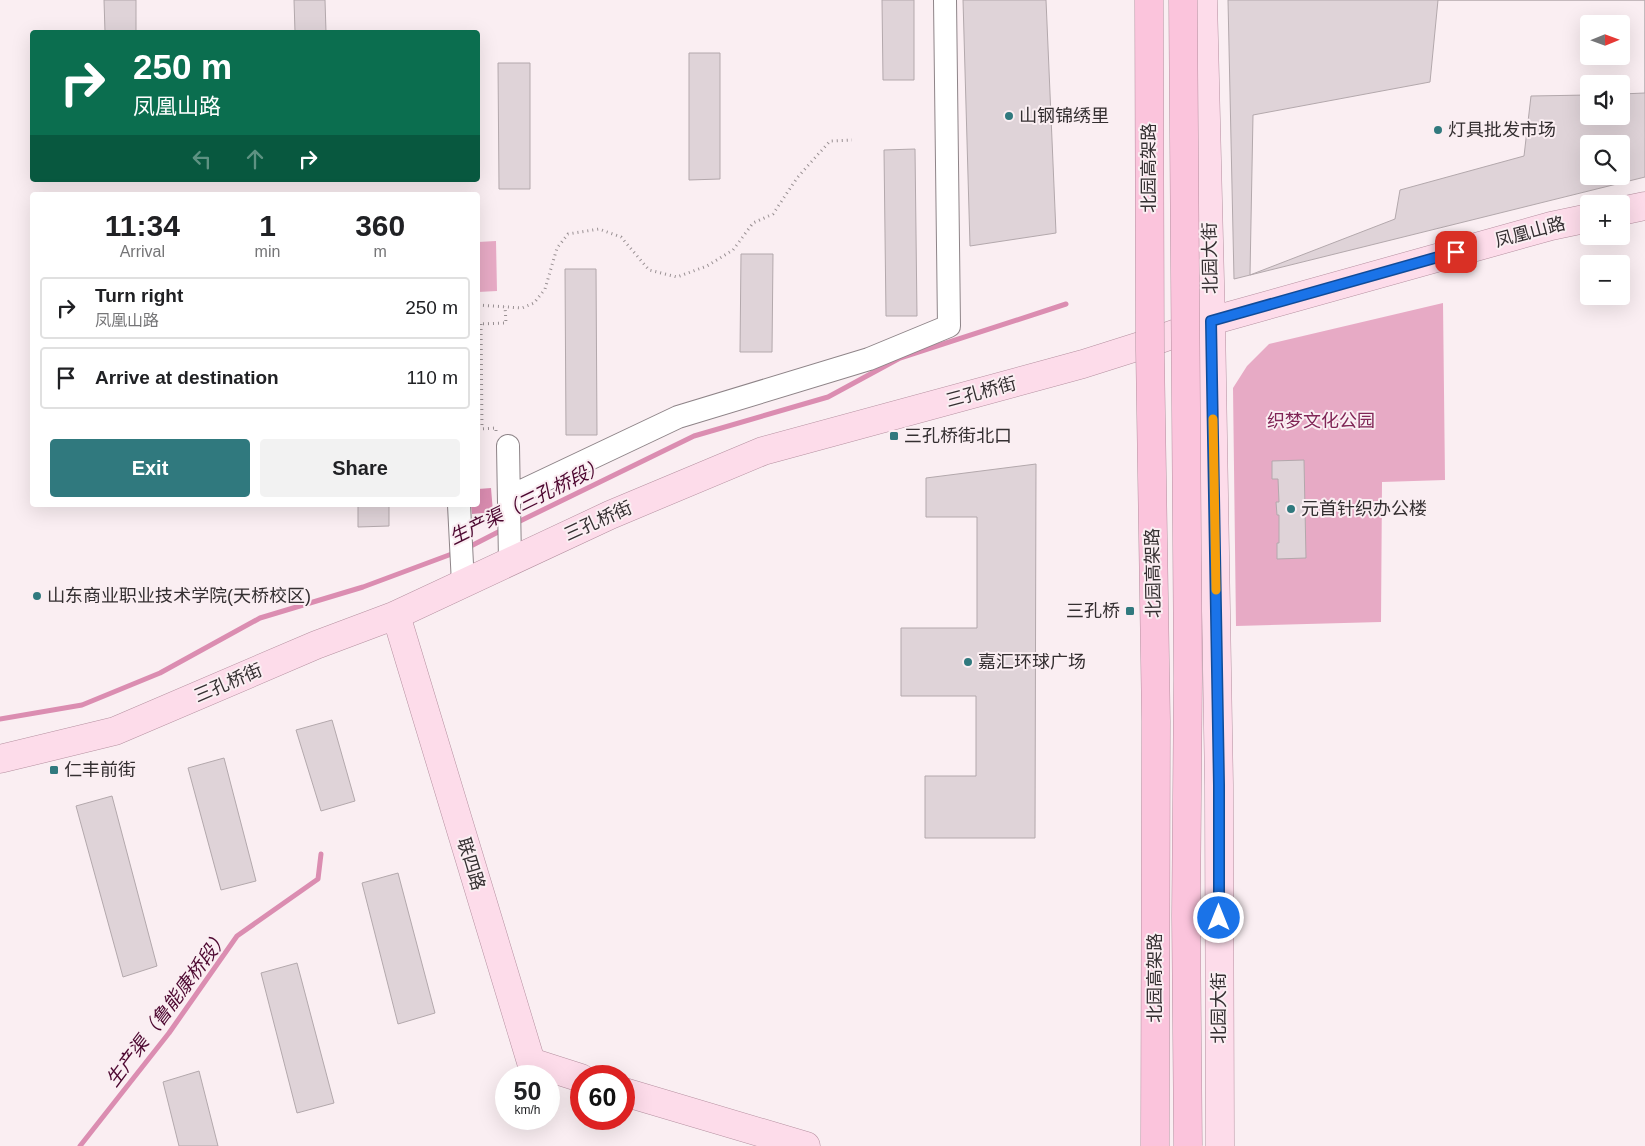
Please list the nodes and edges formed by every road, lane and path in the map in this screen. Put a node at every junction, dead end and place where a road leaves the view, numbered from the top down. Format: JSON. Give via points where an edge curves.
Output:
{"nodes":[{"id":1,"x":945,"y":0,"type":"edge"},
{"id":2,"x":1140,"y":0,"type":"edge"},
{"id":3,"x":1149,"y":0,"type":"edge"},
{"id":4,"x":1183,"y":0,"type":"edge"},
{"id":5,"x":1203,"y":0,"type":"edge"},
{"id":6,"x":852,"y":140,"type":"dead end"},
{"id":7,"x":1645,"y":206,"type":"edge"},
{"id":8,"x":1630,"y":209,"type":"edge"},
{"id":9,"x":1580,"y":220,"type":"edge"},
{"id":10,"x":480,"y":305,"type":"edge"},
{"id":11,"x":505,"y":306,"type":"junction"},
{"id":12,"x":1211,"y":321,"type":"junction"},
{"id":13,"x":480,"y":324,"type":"edge"},
{"id":14,"x":1144,"y":345,"type":"junction"},
{"id":15,"x":480,"y":359,"type":"edge"},
{"id":16,"x":482,"y":429,"type":"joint"},
{"id":17,"x":502,"y":437,"type":"joint"},
{"id":18,"x":509,"y":506,"type":"junction"},
{"id":19,"x":459,"y":507,"type":"edge"},
{"id":20,"x":510,"y":550,"type":"junction"},
{"id":21,"x":463,"y":584,"type":"junction"},
{"id":22,"x":396,"y":615,"type":"junction"},
{"id":23,"x":1156,"y":721,"type":"junction"},
{"id":24,"x":0,"y":759,"type":"edge"},
{"id":25,"x":570,"y":1074,"type":"edge"},
{"id":26,"x":635,"y":1095,"type":"edge"},
{"id":27,"x":806,"y":1146,"type":"edge"},
{"id":28,"x":1136,"y":1146,"type":"edge"},
{"id":29,"x":1150,"y":1146,"type":"edge"},
{"id":30,"x":1155,"y":1146,"type":"edge"},
{"id":31,"x":1188,"y":1146,"type":"edge"},
{"id":32,"x":1220,"y":1146,"type":"edge"}],
"edges":[{"from":1,"to":18,"type":"street","via":[[949,326],[869,359],[678,416]]},
{"from":2,"to":14,"type":"main road"},
{"from":3,"to":23,"type":"highway","name":"北园高架路","bridge":true},
{"from":4,"to":31,"type":"highway","name":"北园高架路","bridge":true},
{"from":5,"to":12,"type":"main road","name":"北园大街"},
{"from":6,"to":11,"type":"path","via":[[830,141],[797,178],[773,214],[753,223],[733,250],[707,266],[677,277],[649,270],[621,237],[599,229],[568,234],[557,248],[544,289],[534,303],[522,308]]},
{"from":7,"to":8,"type":"main road"},
{"from":9,"to":12,"type":"main road","name":"凤凰山路"},
{"from":10,"to":11,"type":"path"},
{"from":11,"to":13,"type":"path","via":[[506,323]]},
{"from":12,"to":14,"type":"main road","name":"三孔桥街"},
{"from":12,"to":32,"type":"main road","name":"北园大街","via":[[1219,785]]},
{"from":14,"to":20,"type":"main road","name":"三孔桥街","via":[[763,451],[610,514]]},
{"from":14,"to":29,"type":"main road","via":[[1150,667]]},
{"from":15,"to":16,"type":"path"},
{"from":16,"to":17,"type":"path"},
{"from":17,"to":18,"type":"street"},
{"from":18,"to":20,"type":"street"},
{"from":19,"to":21,"type":"street"},
{"from":20,"to":21,"type":"main road","name":"三孔桥街"},
{"from":21,"to":22,"type":"main road","name":"三孔桥街"},
{"from":22,"to":24,"type":"main road","name":"三孔桥街","via":[[316,645],[115,732]]},
{"from":22,"to":25,"type":"main road","name":"联四路","via":[[531,1062]]},
{"from":23,"to":28,"type":"highway","bridge":true,"via":[[1154,806],[1136,1055]]},
{"from":23,"to":30,"type":"highway","name":"北园高架路","bridge":true},
{"from":26,"to":27,"type":"main road"}]}
